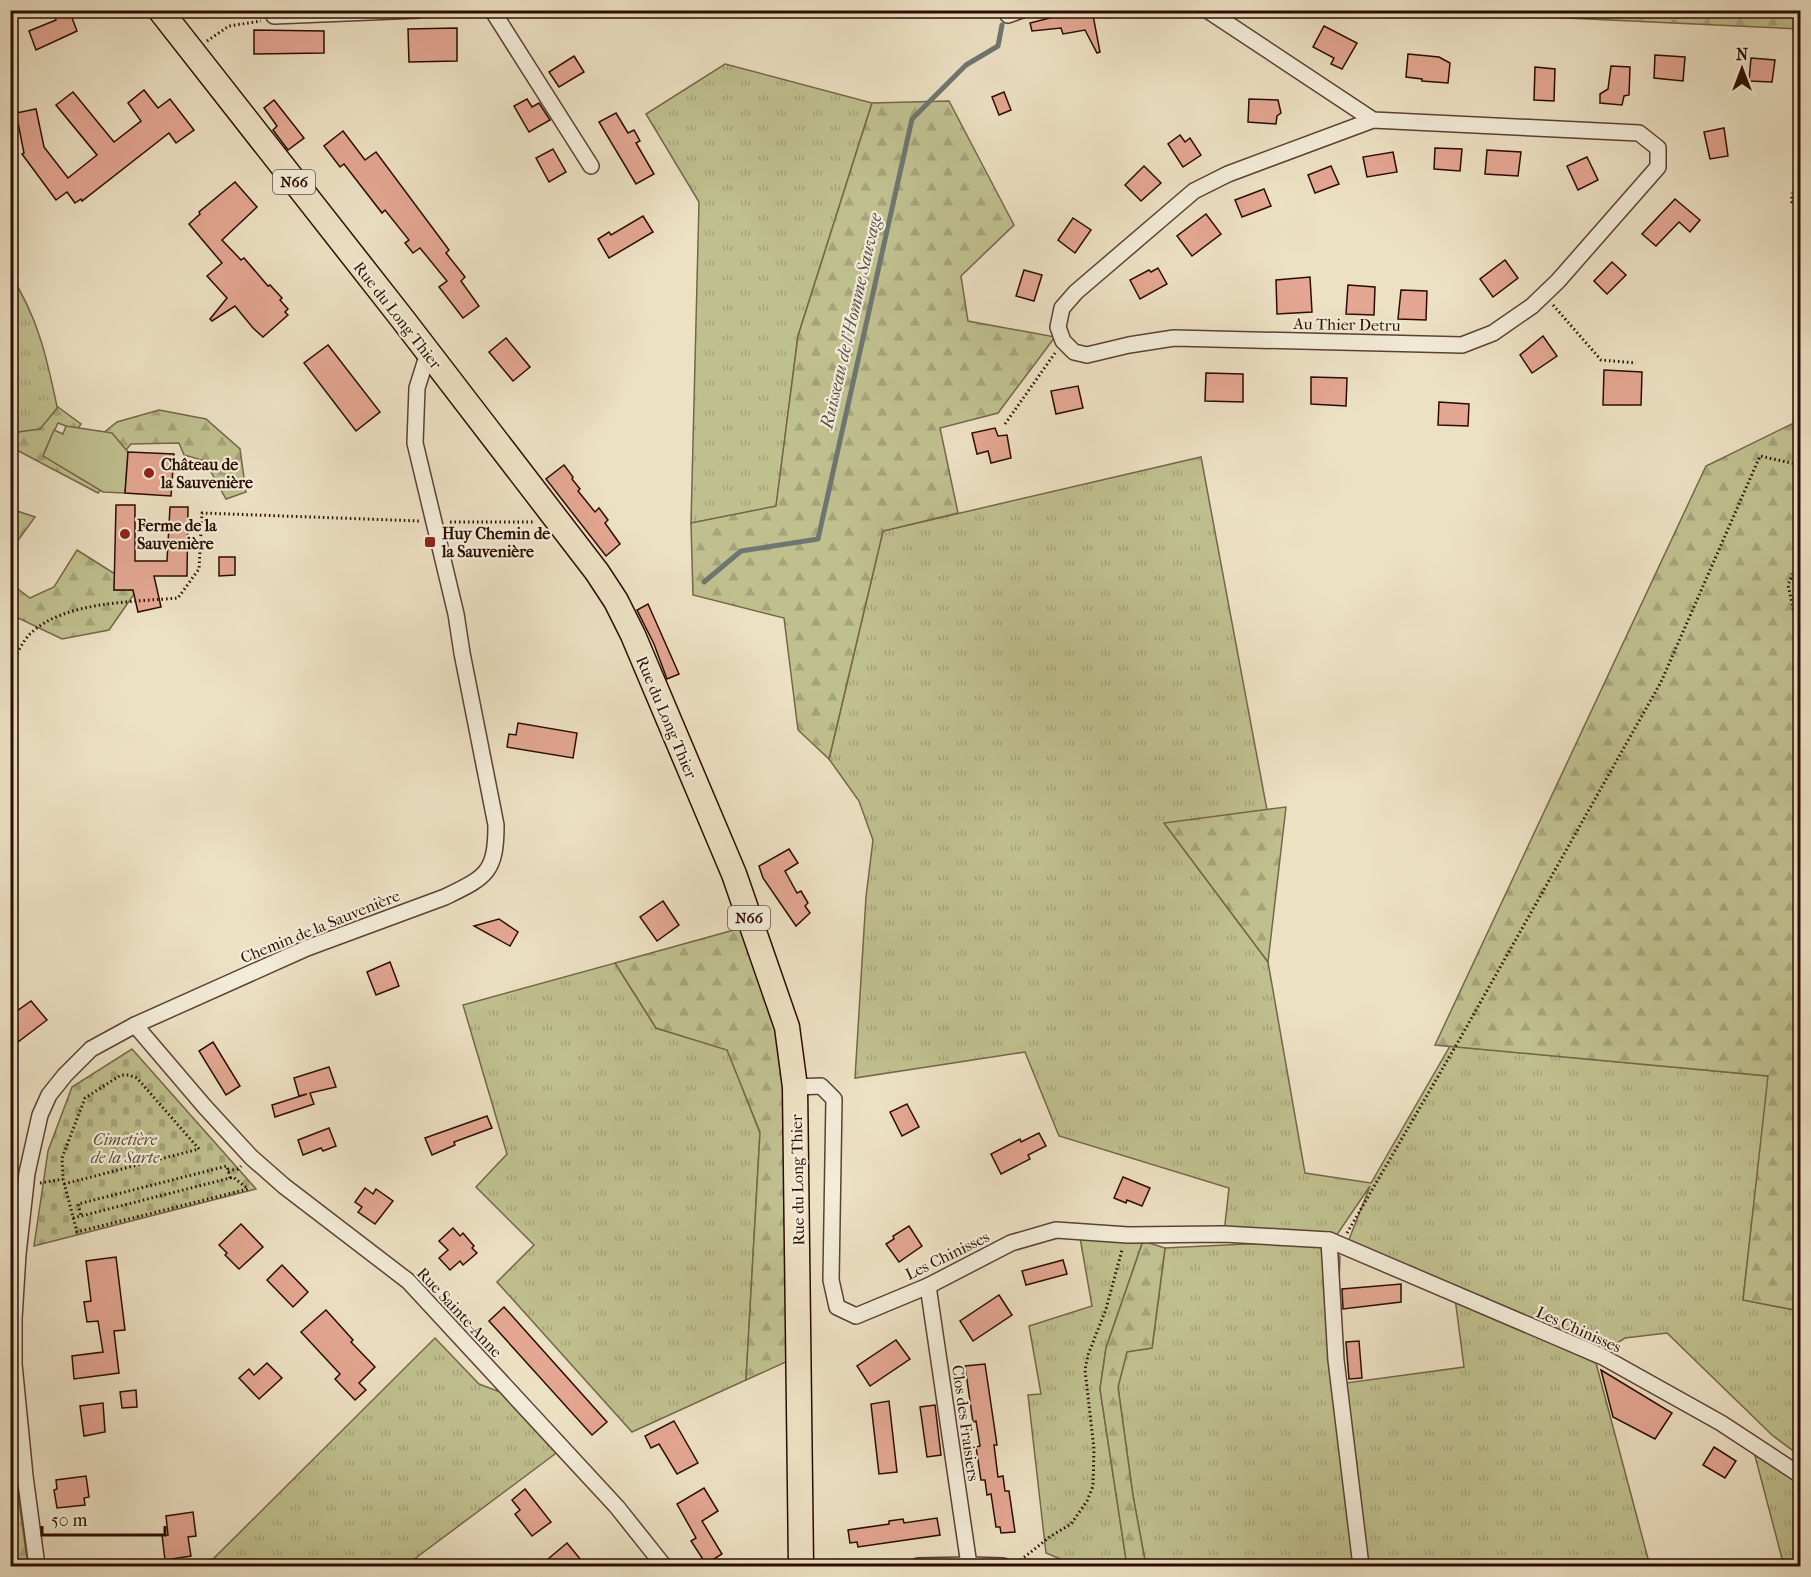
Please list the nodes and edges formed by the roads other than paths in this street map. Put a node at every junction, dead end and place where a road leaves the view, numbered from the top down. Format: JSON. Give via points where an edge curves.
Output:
{"nodes":[{"id":1,"x":160,"y":10,"type":"edge"},
{"id":2,"x":418,"y":10,"type":"edge"},
{"id":3,"x":492,"y":10,"type":"edge"},
{"id":4,"x":1004,"y":10,"type":"edge"},
{"id":5,"x":1022,"y":10,"type":"edge"},
{"id":6,"x":1207,"y":10,"type":"edge"},
{"id":7,"x":274,"y":13,"type":"edge"},
{"id":8,"x":1373,"y":120,"type":"junction"},
{"id":9,"x":591,"y":166,"type":"dead end"},
{"id":10,"x":428,"y":353,"type":"junction"},
{"id":11,"x":135,"y":1025,"type":"junction"},
{"id":12,"x":795,"y":1087,"type":"junction"},
{"id":13,"x":1335,"y":1243,"type":"junction"},
{"id":14,"x":928,"y":1286,"type":"junction"},
{"id":15,"x":1800,"y":1475,"type":"edge"},
{"id":16,"x":969,"y":1565,"type":"junction"},
{"id":17,"x":37,"y":1566,"type":"edge"},
{"id":18,"x":664,"y":1566,"type":"edge"},
{"id":19,"x":801,"y":1566,"type":"edge"},
{"id":20,"x":918,"y":1566,"type":"edge"},
{"id":21,"x":1003,"y":1566,"type":"edge"},
{"id":22,"x":1361,"y":1566,"type":"edge"}],
"edges":[{"from":1,"to":10,"type":"main road","name":"Rue du Long Thier","number":"N66"},
{"from":2,"to":7,"type":"street"},
{"from":3,"to":9,"type":"street"},
{"from":4,"to":5,"type":"street","via":[[1008,15]]},
{"from":6,"to":8,"type":"street"},
{"from":8,"to":8,"type":"street","name":"Au Thier Detru","via":[[1228,174],[1194,191],[1062,308],[1058,327],[1063,341],[1074,351],[1087,355],[1174,338],[1462,345],[1492,333],[1532,306],[1658,167],[1658,148],[1640,134]]},
{"from":10,"to":11,"type":"street","name":"Chemin de la Sauvenière","via":[[417,388],[415,443],[456,614],[496,825],[496,848],[488,872],[445,897],[307,948]]},
{"from":10,"to":12,"type":"main road","name":"Rue du Long Thier","number":"N66","via":[[616,601],[734,874],[787,1028]]},
{"from":11,"to":17,"type":"street","name":"Chemin de la Sauvenière","via":[[91,1049],[65,1075],[49,1095],[32,1144],[18,1254],[14,1364]]},
{"from":11,"to":18,"type":"street","name":"Rue Sainte-Anne","via":[[251,1157],[408,1281],[617,1506]]},
{"from":12,"to":14,"type":"street","name":"Les Chinisses","via":[[821,1086],[834,1099],[831,1280],[837,1307],[856,1317]]},
{"from":12,"to":19,"type":"main road","name":"Rue du Long Thier","number":"N66"},
{"from":13,"to":14,"type":"street","name":"Les Chinisses","via":[[1224,1234],[1056,1230],[1011,1243]]},
{"from":13,"to":15,"type":"street","name":"Les Chinisses","via":[[1603,1358],[1721,1424]]},
{"from":13,"to":22,"type":"street","via":[[1336,1360]]},
{"from":14,"to":16,"type":"street","name":"Clos des Fraisiers"},
{"from":16,"to":20,"type":"street"},
{"from":16,"to":21,"type":"street"}]}
